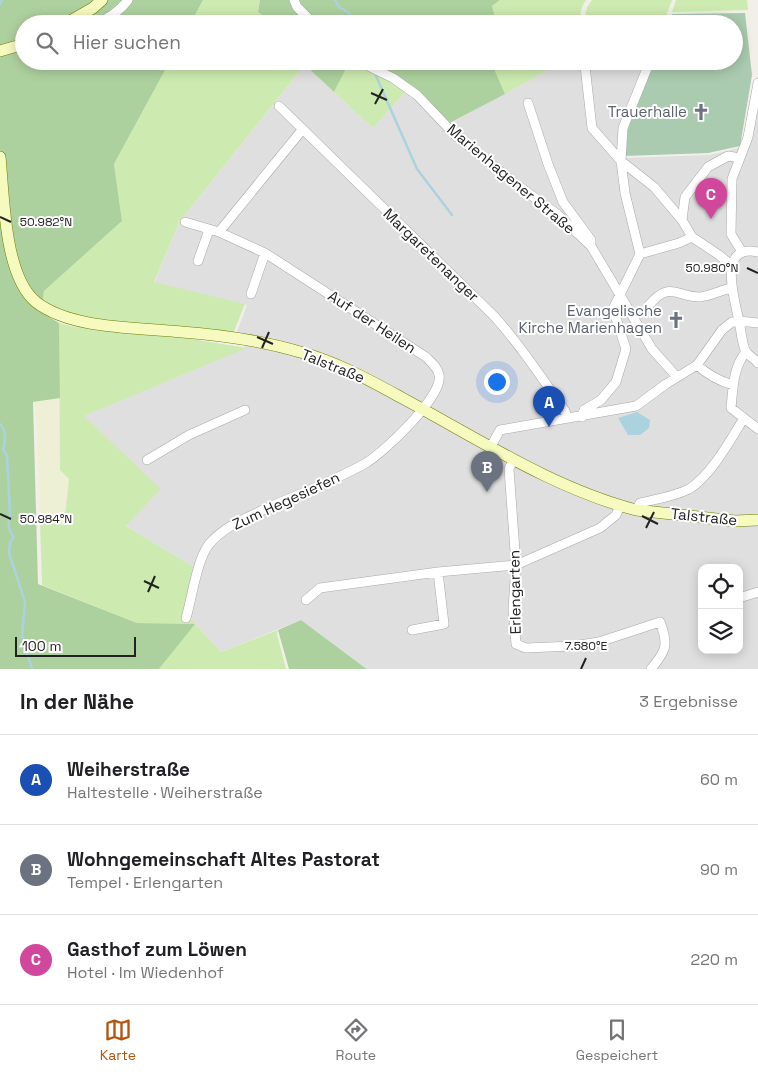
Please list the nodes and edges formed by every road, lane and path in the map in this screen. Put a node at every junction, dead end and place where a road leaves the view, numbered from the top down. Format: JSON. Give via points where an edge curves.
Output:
{"nodes":[{"id":1,"x":102,"y":0,"type":"edge"},
{"id":2,"x":128,"y":0,"type":"edge"},
{"id":3,"x":294,"y":0,"type":"edge"},
{"id":4,"x":81,"y":15,"type":"edge"},
{"id":5,"x":112,"y":15,"type":"edge"},
{"id":6,"x":306,"y":15,"type":"edge"},
{"id":7,"x":15,"y":47,"type":"edge"},
{"id":8,"x":0,"y":51,"type":"edge"},
{"id":9,"x":376,"y":70,"type":"edge"},
{"id":10,"x":585,"y":70,"type":"edge"},
{"id":11,"x":646,"y":70,"type":"edge"},
{"id":12,"x":758,"y":83,"type":"edge"},
{"id":13,"x":528,"y":103,"type":"dead end"},
{"id":14,"x":279,"y":106,"type":"dead end"},
{"id":15,"x":302,"y":130,"type":"junction"},
{"id":16,"x":0,"y":158,"type":"edge"},
{"id":17,"x":740,"y":158,"type":"junction"},
{"id":18,"x":621,"y":161,"type":"junction"},
{"id":19,"x":682,"y":220,"type":"junction"},
{"id":20,"x":185,"y":222,"type":"dead end"},
{"id":21,"x":214,"y":231,"type":"junction"},
{"id":22,"x":692,"y":237,"type":"junction"},
{"id":23,"x":590,"y":246,"type":"junction"},
{"id":24,"x":742,"y":252,"type":"junction"},
{"id":25,"x":758,"y":252,"type":"edge"},
{"id":26,"x":265,"y":253,"type":"junction"},
{"id":27,"x":640,"y":254,"type":"junction"},
{"id":28,"x":198,"y":261,"type":"dead end"},
{"id":29,"x":731,"y":265,"type":"junction"},
{"id":30,"x":731,"y":288,"type":"junction"},
{"id":31,"x":251,"y":294,"type":"dead end"},
{"id":32,"x":620,"y":297,"type":"junction"},
{"id":33,"x":649,"y":305,"type":"dead end"},
{"id":34,"x":739,"y":320,"type":"junction"},
{"id":35,"x":758,"y":323,"type":"edge"},
{"id":36,"x":746,"y":352,"type":"junction"},
{"id":37,"x":758,"y":362,"type":"edge"},
{"id":38,"x":697,"y":365,"type":"junction"},
{"id":39,"x":677,"y":377,"type":"junction"},
{"id":40,"x":734,"y":385,"type":"junction"},
{"id":41,"x":245,"y":410,"type":"dead end"},
{"id":42,"x":424,"y":410,"type":"junction"},
{"id":43,"x":582,"y":416,"type":"junction"},
{"id":44,"x":566,"y":418,"type":"junction"},
{"id":45,"x":744,"y":418,"type":"junction"},
{"id":46,"x":758,"y":429,"type":"edge"},
{"id":47,"x":490,"y":448,"type":"junction"},
{"id":48,"x":147,"y":460,"type":"dead end"},
{"id":49,"x":513,"y":460,"type":"junction"},
{"id":50,"x":620,"y":506,"type":"junction"},
{"id":51,"x":636,"y":510,"type":"junction"},
{"id":52,"x":758,"y":520,"type":"edge"},
{"id":53,"x":516,"y":565,"type":"junction"},
{"id":54,"x":438,"y":572,"type":"junction"},
{"id":55,"x":758,"y":592,"type":"edge"},
{"id":56,"x":743,"y":597,"type":"edge"},
{"id":57,"x":306,"y":600,"type":"dead end"},
{"id":58,"x":186,"y":618,"type":"dead end"},
{"id":59,"x":412,"y":630,"type":"dead end"},
{"id":60,"x":651,"y":669,"type":"edge"}],
"edges":[{"from":1,"to":4,"type":"main road"},
{"from":2,"to":5,"type":"street"},
{"from":3,"to":6,"type":"street"},
{"from":7,"to":8,"type":"main road"},
{"from":9,"to":23,"type":"street","name":"Marienhagener Straße","via":[[417,95],[455,135],[557,214]]},
{"from":10,"to":18,"type":"street","via":[[592,128]]},
{"from":11,"to":18,"type":"street","via":[[623,128]]},
{"from":12,"to":17,"type":"street","via":[[752,123]]},
{"from":13,"to":23,"type":"street","name":"Marienhagener Straße","via":[[563,202],[591,240]]},
{"from":14,"to":15,"type":"street","name":"Margaretenanger"},
{"from":15,"to":21,"type":"street"},
{"from":15,"to":44,"type":"street","name":"Margaretenanger","via":[[494,316],[538,371],[565,410]]},
{"from":16,"to":42,"type":"main road","name":"Talstraße","via":[[15,269],[33,300],[45,309],[92,324],[195,333],[298,351],[359,375]]},
{"from":17,"to":19,"type":"street","via":[[728,156],[708,167],[685,197]]},
{"from":17,"to":24,"type":"street","via":[[732,179],[731,234]]},
{"from":18,"to":19,"type":"street","via":[[654,187]]},
{"from":18,"to":27,"type":"street"},
{"from":19,"to":22,"type":"street"},
{"from":20,"to":21,"type":"street","name":"Auf der Heilen"},
{"from":21,"to":26,"type":"street","name":"Auf der Heilen"},
{"from":21,"to":28,"type":"street"},
{"from":22,"to":27,"type":"street","via":[[679,244]]},
{"from":22,"to":29,"type":"street"},
{"from":23,"to":32,"type":"street","name":"Marienhagener Straße"},
{"from":24,"to":25,"type":"street"},
{"from":24,"to":29,"type":"street"},
{"from":26,"to":31,"type":"street"},
{"from":26,"to":42,"type":"street","name":"Auf der Heilen","via":[[426,357],[440,375]]},
{"from":27,"to":32,"type":"street"},
{"from":29,"to":30,"type":"street"},
{"from":30,"to":33,"type":"street","via":[[701,297],[670,290]]},
{"from":30,"to":34,"type":"street"},
{"from":32,"to":39,"type":"street","name":"Marienhagener Straße","via":[[652,349]]},
{"from":32,"to":43,"type":"street","via":[[613,309],[626,349],[616,382],[601,400],[584,410]]},
{"from":34,"to":35,"type":"street"},
{"from":34,"to":36,"type":"street"},
{"from":34,"to":38,"type":"street","via":[[727,325]]},
{"from":36,"to":37,"type":"street"},
{"from":36,"to":40,"type":"street","via":[[739,360]]},
{"from":38,"to":39,"type":"street"},
{"from":38,"to":40,"type":"street","via":[[720,382]]},
{"from":39,"to":43,"type":"street","via":[[636,406]]},
{"from":40,"to":45,"type":"street","via":[[731,408]]},
{"from":41,"to":48,"type":"street","via":[[189,435]]},
{"from":42,"to":47,"type":"main road","name":"Talstraße"},
{"from":42,"to":58,"type":"street","name":"Zum Hegesiefen","via":[[368,462],[222,532],[202,555]]},
{"from":43,"to":44,"type":"street"},
{"from":44,"to":47,"type":"street","via":[[500,430]]},
{"from":45,"to":46,"type":"street"},
{"from":45,"to":51,"type":"street","via":[[717,461],[693,485],[670,496],[640,503]]},
{"from":47,"to":49,"type":"main road","name":"Talstraße"},
{"from":49,"to":50,"type":"main road","name":"Talstraße"},
{"from":49,"to":53,"type":"street","name":"Erlengarten","via":[[509,469]]},
{"from":50,"to":51,"type":"main road","name":"Talstraße"},
{"from":50,"to":53,"type":"street","via":[[616,515],[600,528]]},
{"from":51,"to":52,"type":"main road","name":"Talstraße","via":[[735,521]]},
{"from":53,"to":54,"type":"street"},
{"from":53,"to":60,"type":"street","name":"Erlengarten","via":[[513,609],[516,644],[526,648],[573,646],[599,642],[660,622],[665,636],[664,654]]},
{"from":54,"to":57,"type":"street","via":[[320,588]]},
{"from":54,"to":59,"type":"street","via":[[444,624]]},
{"from":55,"to":56,"type":"street"}]}
